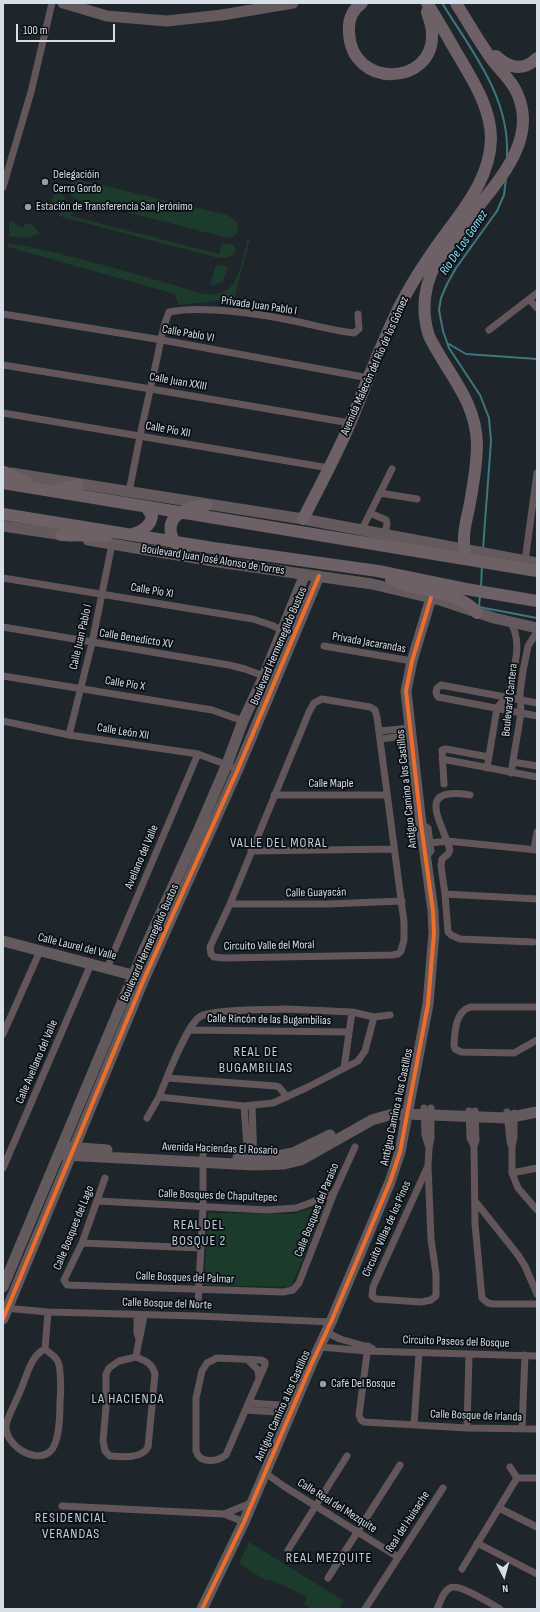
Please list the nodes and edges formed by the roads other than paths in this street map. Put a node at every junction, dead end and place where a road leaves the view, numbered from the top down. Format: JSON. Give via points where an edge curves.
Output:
{"nodes":[{"id":1,"x":52,"y":3,"type":"edge"},
{"id":2,"x":63,"y":3,"type":"edge"},
{"id":3,"x":293,"y":3,"type":"edge"},
{"id":4,"x":362,"y":3,"type":"edge"},
{"id":5,"x":426,"y":3,"type":"edge"},
{"id":6,"x":456,"y":3,"type":"edge"},
{"id":7,"x":476,"y":35,"type":"junction"},
{"id":8,"x":537,"y":58,"type":"edge"},
{"id":9,"x":3,"y":187,"type":"edge"},
{"id":10,"x":537,"y":293,"type":"edge"},
{"id":11,"x":529,"y":299,"type":"junction"},
{"id":12,"x":537,"y":308,"type":"edge"},
{"id":13,"x":3,"y":314,"type":"edge"},
{"id":14,"x":358,"y":314,"type":"dead end"},
{"id":15,"x":489,"y":330,"type":"dead end"},
{"id":16,"x":162,"y":340,"type":"junction"},
{"id":17,"x":3,"y":365,"type":"edge"},
{"id":18,"x":369,"y":378,"type":"junction"},
{"id":19,"x":150,"y":389,"type":"junction"},
{"id":20,"x":3,"y":414,"type":"edge"},
{"id":21,"x":350,"y":424,"type":"junction"},
{"id":22,"x":139,"y":436,"type":"junction"},
{"id":23,"x":329,"y":468,"type":"junction"},
{"id":24,"x":392,"y":469,"type":"dead end"},
{"id":25,"x":537,"y":473,"type":"edge"},
{"id":26,"x":3,"y":476,"type":"edge"},
{"id":27,"x":78,"y":484,"type":"junction"},
{"id":28,"x":52,"y":491,"type":"junction"},
{"id":29,"x":129,"y":492,"type":"junction"},
{"id":30,"x":380,"y":493,"type":"junction"},
{"id":31,"x":417,"y":499,"type":"dead end"},
{"id":32,"x":206,"y":505,"type":"junction"},
{"id":33,"x":146,"y":507,"type":"junction"},
{"id":34,"x":180,"y":512,"type":"junction"},
{"id":35,"x":370,"y":513,"type":"junction"},
{"id":36,"x":3,"y":514,"type":"edge"},
{"id":37,"x":303,"y":519,"type":"junction"},
{"id":38,"x":3,"y":526,"type":"edge"},
{"id":39,"x":361,"y":531,"type":"junction"},
{"id":40,"x":134,"y":534,"type":"junction"},
{"id":41,"x":61,"y":535,"type":"junction"},
{"id":42,"x":385,"y":535,"type":"junction"},
{"id":43,"x":175,"y":541,"type":"junction"},
{"id":44,"x":112,"y":544,"type":"junction"},
{"id":45,"x":464,"y":553,"type":"junction"},
{"id":46,"x":187,"y":556,"type":"junction"},
{"id":47,"x":493,"y":559,"type":"junction"},
{"id":48,"x":525,"y":561,"type":"junction"},
{"id":49,"x":537,"y":563,"type":"edge"},
{"id":50,"x":378,"y":571,"type":"junction"},
{"id":51,"x":537,"y":571,"type":"edge"},
{"id":52,"x":305,"y":574,"type":"junction"},
{"id":53,"x":319,"y":576,"type":"junction"},
{"id":54,"x":3,"y":578,"type":"edge"},
{"id":55,"x":102,"y":595,"type":"junction"},
{"id":56,"x":431,"y":598,"type":"junction"},
{"id":57,"x":537,"y":601,"type":"edge"},
{"id":58,"x":477,"y":613,"type":"junction"},
{"id":59,"x":510,"y":622,"type":"junction"},
{"id":60,"x":3,"y":627,"type":"edge"},
{"id":61,"x":537,"y":628,"type":"edge"},
{"id":62,"x":283,"y":630,"type":"junction"},
{"id":63,"x":537,"y":632,"type":"edge"},
{"id":64,"x":295,"y":636,"type":"junction"},
{"id":65,"x":92,"y":643,"type":"junction"},
{"id":66,"x":324,"y":646,"type":"dead end"},
{"id":67,"x":412,"y":661,"type":"junction"},
{"id":68,"x":3,"y":676,"type":"edge"},
{"id":69,"x":264,"y":676,"type":"junction"},
{"id":70,"x":80,"y":688,"type":"junction"},
{"id":71,"x":506,"y":697,"type":"junction"},
{"id":72,"x":521,"y":700,"type":"junction"},
{"id":73,"x":537,"y":703,"type":"edge"},
{"id":74,"x":497,"y":708,"type":"junction"},
{"id":75,"x":522,"y":713,"type":"junction"},
{"id":76,"x":537,"y":716,"type":"edge"},
{"id":77,"x":3,"y":721,"type":"edge"},
{"id":78,"x":243,"y":721,"type":"junction"},
{"id":79,"x":410,"y":732,"type":"junction"},
{"id":80,"x":69,"y":735,"type":"junction"},
{"id":81,"x":380,"y":735,"type":"junction"},
{"id":82,"x":198,"y":754,"type":"junction"},
{"id":83,"x":489,"y":757,"type":"junction"},
{"id":84,"x":442,"y":759,"type":"junction"},
{"id":85,"x":513,"y":762,"type":"junction"},
{"id":86,"x":228,"y":764,"type":"junction"},
{"id":87,"x":537,"y":766,"type":"edge"},
{"id":88,"x":487,"y":768,"type":"junction"},
{"id":89,"x":238,"y":769,"type":"junction"},
{"id":90,"x":511,"y":772,"type":"junction"},
{"id":91,"x":537,"y":778,"type":"edge"},
{"id":92,"x":444,"y":784,"type":"dead end"},
{"id":93,"x":274,"y":795,"type":"junction"},
{"id":94,"x":387,"y":795,"type":"junction"},
{"id":95,"x":470,"y":795,"type":"dead end"},
{"id":96,"x":421,"y":824,"type":"junction"},
{"id":97,"x":537,"y":832,"type":"edge"},
{"id":98,"x":447,"y":842,"type":"junction"},
{"id":99,"x":430,"y":843,"type":"junction"},
{"id":100,"x":394,"y":849,"type":"junction"},
{"id":101,"x":535,"y":850,"type":"edge"},
{"id":102,"x":251,"y":851,"type":"junction"},
{"id":103,"x":425,"y":857,"type":"junction"},
{"id":104,"x":445,"y":894,"type":"junction"},
{"id":105,"x":537,"y":899,"type":"edge"},
{"id":106,"x":402,"y":902,"type":"junction"},
{"id":107,"x":230,"y":904,"type":"junction"},
{"id":108,"x":3,"y":941,"type":"edge"},
{"id":109,"x":533,"y":942,"type":"dead end"},
{"id":110,"x":40,"y":951,"type":"junction"},
{"id":111,"x":91,"y":964,"type":"junction"},
{"id":112,"x":107,"y":968,"type":"junction"},
{"id":113,"x":139,"y":977,"type":"junction"},
{"id":114,"x":537,"y":1007,"type":"edge"},
{"id":115,"x":352,"y":1012,"type":"junction"},
{"id":116,"x":390,"y":1014,"type":"dead end"},
{"id":117,"x":374,"y":1017,"type":"junction"},
{"id":118,"x":189,"y":1030,"type":"junction"},
{"id":119,"x":349,"y":1032,"type":"junction"},
{"id":120,"x":3,"y":1034,"type":"edge"},
{"id":121,"x":537,"y":1040,"type":"edge"},
{"id":122,"x":344,"y":1068,"type":"junction"},
{"id":123,"x":167,"y":1078,"type":"junction"},
{"id":124,"x":159,"y":1097,"type":"junction"},
{"id":125,"x":287,"y":1097,"type":"junction"},
{"id":126,"x":537,"y":1104,"type":"edge"},
{"id":127,"x":244,"y":1106,"type":"junction"},
{"id":128,"x":252,"y":1106,"type":"junction"},
{"id":129,"x":408,"y":1110,"type":"junction"},
{"id":130,"x":427,"y":1112,"type":"junction"},
{"id":131,"x":537,"y":1112,"type":"edge"},
{"id":132,"x":472,"y":1114,"type":"junction"},
{"id":133,"x":510,"y":1115,"type":"junction"},
{"id":134,"x":147,"y":1118,"type":"dead end"},
{"id":135,"x":80,"y":1131,"type":"junction"},
{"id":136,"x":355,"y":1147,"type":"dead end"},
{"id":137,"x":93,"y":1149,"type":"junction"},
{"id":138,"x":60,"y":1151,"type":"junction"},
{"id":139,"x":73,"y":1151,"type":"junction"},
{"id":140,"x":116,"y":1154,"type":"junction"},
{"id":141,"x":203,"y":1159,"type":"junction"},
{"id":142,"x":251,"y":1161,"type":"junction"},
{"id":143,"x":428,"y":1166,"type":"junction"},
{"id":144,"x":3,"y":1168,"type":"edge"},
{"id":145,"x":537,"y":1168,"type":"edge"},
{"id":146,"x":512,"y":1173,"type":"junction"},
{"id":147,"x":105,"y":1178,"type":"dead end"},
{"id":148,"x":334,"y":1193,"type":"junction"},
{"id":149,"x":98,"y":1201,"type":"junction"},
{"id":150,"x":475,"y":1201,"type":"junction"},
{"id":151,"x":202,"y":1207,"type":"junction"},
{"id":152,"x":537,"y":1210,"type":"edge"},
{"id":153,"x":82,"y":1243,"type":"junction"},
{"id":154,"x":200,"y":1248,"type":"junction"},
{"id":155,"x":299,"y":1283,"type":"joint"},
{"id":156,"x":67,"y":1285,"type":"joint"},
{"id":157,"x":3,"y":1287,"type":"edge"},
{"id":158,"x":198,"y":1289,"type":"junction"},
{"id":159,"x":537,"y":1294,"type":"edge"},
{"id":160,"x":198,"y":1304,"type":"dead end"},
{"id":161,"x":537,"y":1304,"type":"edge"},
{"id":162,"x":5,"y":1308,"type":"edge"},
{"id":163,"x":48,"y":1312,"type":"junction"},
{"id":164,"x":140,"y":1315,"type":"junction"},
{"id":165,"x":3,"y":1319,"type":"edge"},
{"id":166,"x":329,"y":1327,"type":"junction"},
{"id":167,"x":320,"y":1347,"type":"junction"},
{"id":168,"x":367,"y":1348,"type":"junction"},
{"id":169,"x":45,"y":1349,"type":"junction"},
{"id":170,"x":419,"y":1353,"type":"junction"},
{"id":171,"x":469,"y":1354,"type":"junction"},
{"id":172,"x":525,"y":1355,"type":"junction"},
{"id":173,"x":537,"y":1356,"type":"edge"},
{"id":174,"x":136,"y":1357,"type":"junction"},
{"id":175,"x":248,"y":1406,"type":"junction"},
{"id":176,"x":293,"y":1409,"type":"junction"},
{"id":177,"x":414,"y":1425,"type":"junction"},
{"id":178,"x":468,"y":1428,"type":"junction"},
{"id":179,"x":522,"y":1429,"type":"junction"},
{"id":180,"x":537,"y":1429,"type":"edge"},
{"id":181,"x":347,"y":1456,"type":"dead end"},
{"id":182,"x":400,"y":1465,"type":"dead end"},
{"id":183,"x":510,"y":1467,"type":"dead end"},
{"id":184,"x":264,"y":1472,"type":"junction"},
{"id":185,"x":517,"y":1478,"type":"junction"},
{"id":186,"x":537,"y":1478,"type":"edge"},
{"id":187,"x":443,"y":1488,"type":"dead end"},
{"id":188,"x":251,"y":1503,"type":"junction"},
{"id":189,"x":62,"y":1506,"type":"dead end"},
{"id":190,"x":316,"y":1506,"type":"junction"},
{"id":191,"x":499,"y":1508,"type":"junction"},
{"id":192,"x":224,"y":1514,"type":"junction"},
{"id":193,"x":244,"y":1522,"type":"junction"},
{"id":194,"x":537,"y":1527,"type":"edge"},
{"id":195,"x":358,"y":1531,"type":"junction"},
{"id":196,"x":477,"y":1543,"type":"junction"},
{"id":197,"x":288,"y":1550,"type":"dead end"},
{"id":198,"x":398,"y":1557,"type":"junction"},
{"id":199,"x":462,"y":1569,"type":"dead end"},
{"id":200,"x":537,"y":1574,"type":"edge"},
{"id":201,"x":328,"y":1578,"type":"dead end"},
{"id":202,"x":202,"y":1609,"type":"edge"},
{"id":203,"x":365,"y":1609,"type":"edge"},
{"id":204,"x":437,"y":1609,"type":"edge"},
{"id":205,"x":500,"y":1609,"type":"edge"}],
"edges":[{"from":1,"to":9,"type":"street","via":[[31,92]]},
{"from":2,"to":3,"type":"street","via":[[107,16],[166,21],[214,17]]},
{"from":4,"to":5,"type":"main road","via":[[350,18],[350,42],[356,55],[366,66],[380,74],[389,75],[414,68],[429,51],[432,33]]},
{"from":5,"to":18,"type":"main road","name":"Avenida Malecón del Río de los Gómez","via":[[473,80],[486,108],[491,139],[489,156],[472,198],[404,298]]},
{"from":6,"to":7,"type":"main road","name":"Avenida Malecón del Río de los Gómez"},
{"from":7,"to":8,"type":"main road","via":[[495,56],[508,65],[524,66]]},
{"from":7,"to":45,"type":"main road","name":"Avenida Malecón del Río de los Gómez","via":[[518,94],[522,132],[514,157],[505,172],[450,243],[431,272],[425,293],[424,309],[429,336],[468,402],[476,431],[476,460],[464,532]]},
{"from":10,"to":11,"type":"street"},
{"from":11,"to":12,"type":"street"},
{"from":11,"to":15,"type":"street"},
{"from":13,"to":16,"type":"street","name":"Calle Pablo VI"},
{"from":14,"to":16,"type":"street","name":"Privada Juan Pablo I","via":[[359,329],[354,333],[284,318],[232,312],[169,312]]},
{"from":16,"to":18,"type":"street","name":"Calle Pablo VI"},
{"from":16,"to":19,"type":"street"},
{"from":17,"to":19,"type":"street","name":"Calle Juan XXIII"},
{"from":18,"to":21,"type":"main road","name":"Avenida Malecón del Río de los Gómez"},
{"from":19,"to":21,"type":"street","name":"Calle Juan XXIII"},
{"from":19,"to":22,"type":"street"},
{"from":20,"to":22,"type":"street","name":"Calle Pío XII"},
{"from":21,"to":23,"type":"main road","name":"Avenida Malecón del Río de los Gómez"},
{"from":22,"to":23,"type":"street","name":"Calle Pío XII"},
{"from":22,"to":29,"type":"street"},
{"from":23,"to":37,"type":"main road","name":"Avenida Malecón del Río de los Gómez"},
{"from":24,"to":30,"type":"street"},
{"from":25,"to":48,"type":"street"},
{"from":26,"to":27,"type":"street"},
{"from":26,"to":28,"type":"main road"},
{"from":27,"to":28,"type":"main road"},
{"from":27,"to":29,"type":"street"},
{"from":28,"to":33,"type":"main road"},
{"from":29,"to":32,"type":"street"},
{"from":30,"to":31,"type":"street"},
{"from":30,"to":35,"type":"street"},
{"from":32,"to":34,"type":"main road"},
{"from":32,"to":37,"type":"street"},
{"from":33,"to":34,"type":"main road"},
{"from":33,"to":40,"type":"main road","via":[[152,516],[151,521],[146,528]]},
{"from":34,"to":43,"type":"main road","via":[[173,519],[171,529]]},
{"from":34,"to":45,"type":"main road","via":[[353,540]]},
{"from":35,"to":39,"type":"street"},
{"from":35,"to":42,"type":"street","via":[[386,520]]},
{"from":36,"to":40,"type":"main road","name":"Boulevard Juan José Alonso de Torres"},
{"from":37,"to":39,"type":"street"},
{"from":38,"to":41,"type":"street","name":"Boulevard Juan José Alonso de Torres"},
{"from":39,"to":42,"type":"street"},
{"from":40,"to":41,"type":"main road"},
{"from":40,"to":43,"type":"main road","name":"Boulevard Juan José Alonso de Torres"},
{"from":41,"to":44,"type":"street","name":"Boulevard Juan José Alonso de Torres"},
{"from":42,"to":45,"type":"street"},
{"from":43,"to":46,"type":"main road"},
{"from":43,"to":50,"type":"main road","name":"Boulevard Juan José Alonso de Torres"},
{"from":44,"to":46,"type":"street","name":"Boulevard Juan José Alonso de Torres"},
{"from":44,"to":55,"type":"street","name":"Calle Juan Pablo I"},
{"from":45,"to":47,"type":"main road"},
{"from":46,"to":52,"type":"street","name":"Boulevard Juan José Alonso de Torres"},
{"from":47,"to":48,"type":"street"},
{"from":47,"to":51,"type":"main road"},
{"from":48,"to":49,"type":"street"},
{"from":50,"to":57,"type":"main road","name":"Boulevard Juan José Alonso de Torres"},
{"from":50,"to":58,"type":"main road","via":[[409,587],[460,600]]},
{"from":52,"to":53,"type":"street","name":"Boulevard Juan José Alonso de Torres"},
{"from":52,"to":62,"type":"street","name":"Boulevard Hermenegildo Bustos"},
{"from":53,"to":56,"type":"street","name":"Boulevard Juan José Alonso de Torres","via":[[372,584]]},
{"from":53,"to":64,"type":"street","name":"Boulevard Hermenegildo Bustos"},
{"from":54,"to":55,"type":"street","name":"Calle Pío XI"},
{"from":55,"to":62,"type":"street","name":"Calle Pío XI","via":[[253,619]]},
{"from":55,"to":65,"type":"street","name":"Calle Juan Pablo I"},
{"from":56,"to":58,"type":"street","name":"Boulevard Juan José Alonso de Torres"},
{"from":56,"to":67,"type":"street","name":"Antiguo Camino a los Castillos"},
{"from":58,"to":59,"type":"street","name":"Boulevard Juan José Alonso de Torres"},
{"from":59,"to":61,"type":"street","name":"Boulevard Juan José Alonso de Torres"},
{"from":59,"to":71,"type":"street","name":"Boulevard Cantera","via":[[516,632],[517,644]]},
{"from":60,"to":65,"type":"street","name":"Calle Benedicto XV"},
{"from":62,"to":64,"type":"street","name":"Calle Pío XI"},
{"from":62,"to":69,"type":"street","name":"Boulevard Hermenegildo Bustos"},
{"from":63,"to":72,"type":"street","name":"Boulevard Cantera","via":[[528,646]]},
{"from":64,"to":89,"type":"street","name":"Boulevard Hermenegildo Bustos"},
{"from":65,"to":69,"type":"street","name":"Calle Benedicto XV","via":[[238,667]]},
{"from":65,"to":70,"type":"street","name":"Calle Juan Pablo I"},
{"from":66,"to":67,"type":"street","name":"Privada Jacarandas"},
{"from":67,"to":79,"type":"street","name":"Antiguo Camino a los Castillos","via":[[406,691]]},
{"from":68,"to":70,"type":"street","name":"Calle Pío X"},
{"from":69,"to":78,"type":"street","name":"Boulevard Hermenegildo Bustos"},
{"from":70,"to":78,"type":"street","name":"Calle Pío X","via":[[212,710]]},
{"from":70,"to":80,"type":"street","name":"Calle Juan Pablo I"},
{"from":71,"to":72,"type":"street"},
{"from":71,"to":74,"type":"street","name":"Boulevard Cantera"},
{"from":71,"to":74,"type":"street","via":[[441,685],[437,688],[438,697]]},
{"from":72,"to":73,"type":"street"},
{"from":72,"to":75,"type":"street","name":"Boulevard Cantera"},
{"from":74,"to":75,"type":"street"},
{"from":74,"to":83,"type":"street"},
{"from":75,"to":76,"type":"street"},
{"from":75,"to":85,"type":"street","name":"Boulevard Cantera"},
{"from":77,"to":80,"type":"street","name":"Calle León XII"},
{"from":78,"to":86,"type":"street","name":"Boulevard Hermenegildo Bustos"},
{"from":79,"to":81,"type":"street"},
{"from":79,"to":96,"type":"street","name":"Antiguo Camino a los Castillos"},
{"from":80,"to":82,"type":"street","name":"Calle León XII"},
{"from":81,"to":93,"type":"street","name":"Circuito Valle del Moral","via":[[376,712],[370,706],[317,700],[309,712]]},
{"from":81,"to":94,"type":"street","name":"Circuito Valle del Moral"},
{"from":82,"to":86,"type":"street","name":"Calle León XII"},
{"from":82,"to":112,"type":"street","name":"Avellano del Valle"},
{"from":83,"to":84,"type":"street","via":[[446,749],[442,750]]},
{"from":83,"to":88,"type":"street"},
{"from":84,"to":88,"type":"street"},
{"from":84,"to":92,"type":"street"},
{"from":85,"to":87,"type":"street"},
{"from":85,"to":90,"type":"street","name":"Boulevard Cantera"},
{"from":86,"to":89,"type":"street","name":"Calle León XII"},
{"from":86,"to":113,"type":"street","name":"Boulevard Hermenegildo Bustos"},
{"from":88,"to":90,"type":"street"},
{"from":89,"to":113,"type":"street","name":"Boulevard Hermenegildo Bustos"},
{"from":90,"to":91,"type":"street"},
{"from":93,"to":94,"type":"street","name":"Calle Maple"},
{"from":93,"to":102,"type":"street","name":"Circuito Valle del Moral"},
{"from":94,"to":100,"type":"street","name":"Circuito Valle del Moral"},
{"from":95,"to":98,"type":"street","via":[[448,793],[438,798],[436,811]]},
{"from":96,"to":99,"type":"street","via":[[428,828]]},
{"from":96,"to":103,"type":"street","name":"Antiguo Camino a los Castillos"},
{"from":97,"to":101,"type":"street"},
{"from":98,"to":99,"type":"street"},
{"from":98,"to":101,"type":"street"},
{"from":98,"to":104,"type":"street","via":[[449,852],[441,862]]},
{"from":99,"to":103,"type":"street","via":[[431,851]]},
{"from":100,"to":102,"type":"street"},
{"from":100,"to":106,"type":"street","name":"Circuito Valle del Moral"},
{"from":102,"to":107,"type":"street","name":"Circuito Valle del Moral"},
{"from":103,"to":129,"type":"street","name":"Antiguo Camino a los Castillos","via":[[434,933],[428,1004]]},
{"from":104,"to":105,"type":"street"},
{"from":104,"to":109,"type":"street","via":[[447,928],[454,937]]},
{"from":106,"to":107,"type":"street","name":"Calle Guayacán"},
{"from":106,"to":107,"type":"street","name":"Circuito Valle del Moral","via":[[404,940],[401,951],[395,955],[218,958],[211,954],[210,947]]},
{"from":108,"to":110,"type":"street","name":"Calle Laurel del Valle"},
{"from":110,"to":111,"type":"street","name":"Calle Laurel del Valle"},
{"from":110,"to":120,"type":"street"},
{"from":111,"to":112,"type":"street","name":"Calle Laurel del Valle"},
{"from":111,"to":144,"type":"street","name":"Calle Avellano del Valle"},
{"from":112,"to":113,"type":"street","name":"Calle Laurel del Valle"},
{"from":113,"to":135,"type":"street","name":"Boulevard Hermenegildo Bustos"},
{"from":113,"to":138,"type":"street","name":"Boulevard Hermenegildo Bustos"},
{"from":114,"to":121,"type":"street","via":[[465,1009],[457,1022],[454,1045],[455,1049],[461,1052],[510,1053],[519,1051]]},
{"from":115,"to":117,"type":"street","name":"Calle Rincón de las Bugambilias"},
{"from":115,"to":118,"type":"street","name":"Calle Rincón de las Bugambilias","via":[[286,1009],[213,1012],[200,1016]]},
{"from":115,"to":119,"type":"street"},
{"from":116,"to":117,"type":"street"},
{"from":117,"to":122,"type":"street","via":[[364,1055]]},
{"from":118,"to":119,"type":"street","name":"Calle Rincón de las Bugambilias"},
{"from":118,"to":123,"type":"street","name":"Calle Rincón de las Bugambilias"},
{"from":119,"to":122,"type":"street"},
{"from":122,"to":125,"type":"street"},
{"from":123,"to":124,"type":"street","name":"Calle Rincón de las Bugambilias"},
{"from":123,"to":125,"type":"street","via":[[276,1086]]},
{"from":124,"to":127,"type":"street"},
{"from":124,"to":134,"type":"street","name":"Calle Rincón de las Bugambilias"},
{"from":125,"to":128,"type":"street","via":[[273,1103]]},
{"from":126,"to":133,"type":"street","name":"Avenida Haciendas El Rosario"},
{"from":127,"to":128,"type":"street"},
{"from":127,"to":142,"type":"street"},
{"from":128,"to":142,"type":"street"},
{"from":129,"to":130,"type":"street","name":"Avenida Haciendas El Rosario"},
{"from":129,"to":142,"type":"street","name":"Avenida Haciendas El Rosario","via":[[388,1107],[293,1153]]},
{"from":129,"to":166,"type":"street","name":"Antiguo Camino a los Castillos","via":[[394,1171]]},
{"from":130,"to":132,"type":"street","name":"Avenida Haciendas El Rosario"},
{"from":130,"to":143,"type":"street","name":"Circuito Villas de los Pinos","via":[[432,1138]]},
{"from":131,"to":133,"type":"street","name":"Avenida Haciendas El Rosario"},
{"from":132,"to":133,"type":"street","name":"Avenida Haciendas El Rosario"},
{"from":132,"to":150,"type":"street","via":[[470,1138],[474,1146]]},
{"from":133,"to":146,"type":"street"},
{"from":135,"to":137,"type":"street","via":[[84,1142]]},
{"from":135,"to":139,"type":"street","name":"Boulevard Hermenegildo Bustos"},
{"from":136,"to":148,"type":"street","name":"Calle Bosques del Paraíso"},
{"from":137,"to":139,"type":"street","name":"Avenida Haciendas El Rosario"},
{"from":137,"to":140,"type":"street","name":"Avenida Haciendas El Rosario"},
{"from":138,"to":139,"type":"street","name":"Avenida Haciendas El Rosario"},
{"from":138,"to":157,"type":"street","name":"Boulevard Hermenegildo Bustos"},
{"from":139,"to":140,"type":"street","name":"Avenida Haciendas El Rosario"},
{"from":139,"to":162,"type":"street","name":"Boulevard Hermenegildo Bustos"},
{"from":140,"to":141,"type":"street","name":"Avenida Haciendas El Rosario"},
{"from":141,"to":142,"type":"street","name":"Avenida Haciendas El Rosario"},
{"from":141,"to":151,"type":"street"},
{"from":143,"to":143,"type":"street","name":"Circuito Villas de los Pinos","via":[[436,1296],[427,1302],[376,1299],[372,1296],[373,1287]]},
{"from":145,"to":146,"type":"street"},
{"from":146,"to":152,"type":"street","via":[[518,1188]]},
{"from":147,"to":149,"type":"street","name":"Calle Bosques del Lago"},
{"from":148,"to":151,"type":"street","name":"Calle Bosques de Chapultepec","via":[[310,1203],[285,1209]]},
{"from":148,"to":155,"type":"street","name":"Calle Bosques del Paraíso"},
{"from":149,"to":151,"type":"street","name":"Calle Bosques de Chapultepec"},
{"from":149,"to":153,"type":"street","name":"Calle Bosques del Lago"},
{"from":150,"to":159,"type":"street","via":[[518,1255]]},
{"from":150,"to":161,"type":"street","via":[[475,1234],[482,1298],[494,1304]]},
{"from":151,"to":154,"type":"street"},
{"from":153,"to":154,"type":"street"},
{"from":153,"to":156,"type":"street","name":"Calle Bosques del Lago","via":[[64,1280]]},
{"from":154,"to":158,"type":"street"},
{"from":155,"to":158,"type":"street","name":"Calle Bosques del Palmar","via":[[293,1290],[283,1292]]},
{"from":156,"to":158,"type":"street","name":"Calle Bosques del Palmar"},
{"from":158,"to":160,"type":"street"},
{"from":162,"to":163,"type":"street","name":"Calle Bosque del Norte"},
{"from":162,"to":165,"type":"street","name":"Boulevard Hermenegildo Bustos"},
{"from":163,"to":164,"type":"street","name":"Calle Bosque del Norte"},
{"from":163,"to":169,"type":"street"},
{"from":164,"to":166,"type":"street","name":"Calle Bosque del Norte","via":[[198,1316]]},
{"from":164,"to":174,"type":"street"},
{"from":166,"to":167,"type":"street","name":"Antiguo Camino a los Castillos"},
{"from":166,"to":168,"type":"street","name":"Circuito Paseos del Bosque","via":[[340,1339]]},
{"from":167,"to":168,"type":"street","name":"Circuito Paseos del Bosque"},
{"from":167,"to":176,"type":"street","name":"Antiguo Camino a los Castillos"},
{"from":168,"to":170,"type":"street","name":"Circuito Paseos del Bosque"},
{"from":168,"to":177,"type":"street","name":"Calle Bosque de Irlanda","via":[[359,1416],[362,1421]]},
{"from":169,"to":169,"type":"street","via":[[37,1354],[29,1368],[6,1427],[13,1443],[30,1454],[40,1455],[48,1453],[54,1445],[60,1423],[58,1362]]},
{"from":170,"to":171,"type":"street","name":"Circuito Paseos del Bosque"},
{"from":170,"to":177,"type":"street","name":"Calle Bosque de Irlanda"},
{"from":171,"to":172,"type":"street","name":"Circuito Paseos del Bosque"},
{"from":171,"to":178,"type":"street"},
{"from":172,"to":173,"type":"street","name":"Circuito Paseos del Bosque"},
{"from":172,"to":179,"type":"street"},
{"from":174,"to":174,"type":"street","via":[[152,1365],[155,1374],[148,1447],[145,1453],[139,1455],[110,1456],[105,1451],[103,1441],[106,1374],[119,1361]]},
{"from":175,"to":175,"type":"street","via":[[265,1362],[217,1358],[211,1360],[204,1367],[196,1398],[197,1455],[211,1460],[226,1455]]},
{"from":175,"to":176,"type":"street"},
{"from":176,"to":184,"type":"street","name":"Antiguo Camino a los Castillos"},
{"from":177,"to":178,"type":"street","name":"Calle Bosque de Irlanda"},
{"from":178,"to":179,"type":"street","name":"Calle Bosque de Irlanda"},
{"from":179,"to":180,"type":"street","name":"Calle Bosque de Irlanda"},
{"from":181,"to":190,"type":"street"},
{"from":182,"to":195,"type":"street"},
{"from":183,"to":185,"type":"street"},
{"from":184,"to":188,"type":"street","name":"Antiguo Camino a los Castillos"},
{"from":184,"to":190,"type":"street","name":"Calle Real del Mezquite"},
{"from":185,"to":186,"type":"street"},
{"from":185,"to":191,"type":"street"},
{"from":187,"to":198,"type":"street","name":"Real del Huisache"},
{"from":188,"to":192,"type":"street"},
{"from":188,"to":193,"type":"street","name":"Antiguo Camino a los Castillos"},
{"from":189,"to":192,"type":"street"},
{"from":190,"to":195,"type":"street","name":"Calle Real del Mezquite"},
{"from":190,"to":197,"type":"street"},
{"from":191,"to":194,"type":"street"},
{"from":191,"to":196,"type":"street"},
{"from":192,"to":193,"type":"street"},
{"from":193,"to":202,"type":"street","name":"Antiguo Camino a los Castillos"},
{"from":195,"to":198,"type":"street","name":"Calle Real del Mezquite"},
{"from":195,"to":201,"type":"street"},
{"from":196,"to":199,"type":"street"},
{"from":196,"to":200,"type":"street"},
{"from":198,"to":203,"type":"street","name":"Real del Huisache"},
{"from":204,"to":205,"type":"street","via":[[446,1591],[451,1587],[458,1587]]}]}
